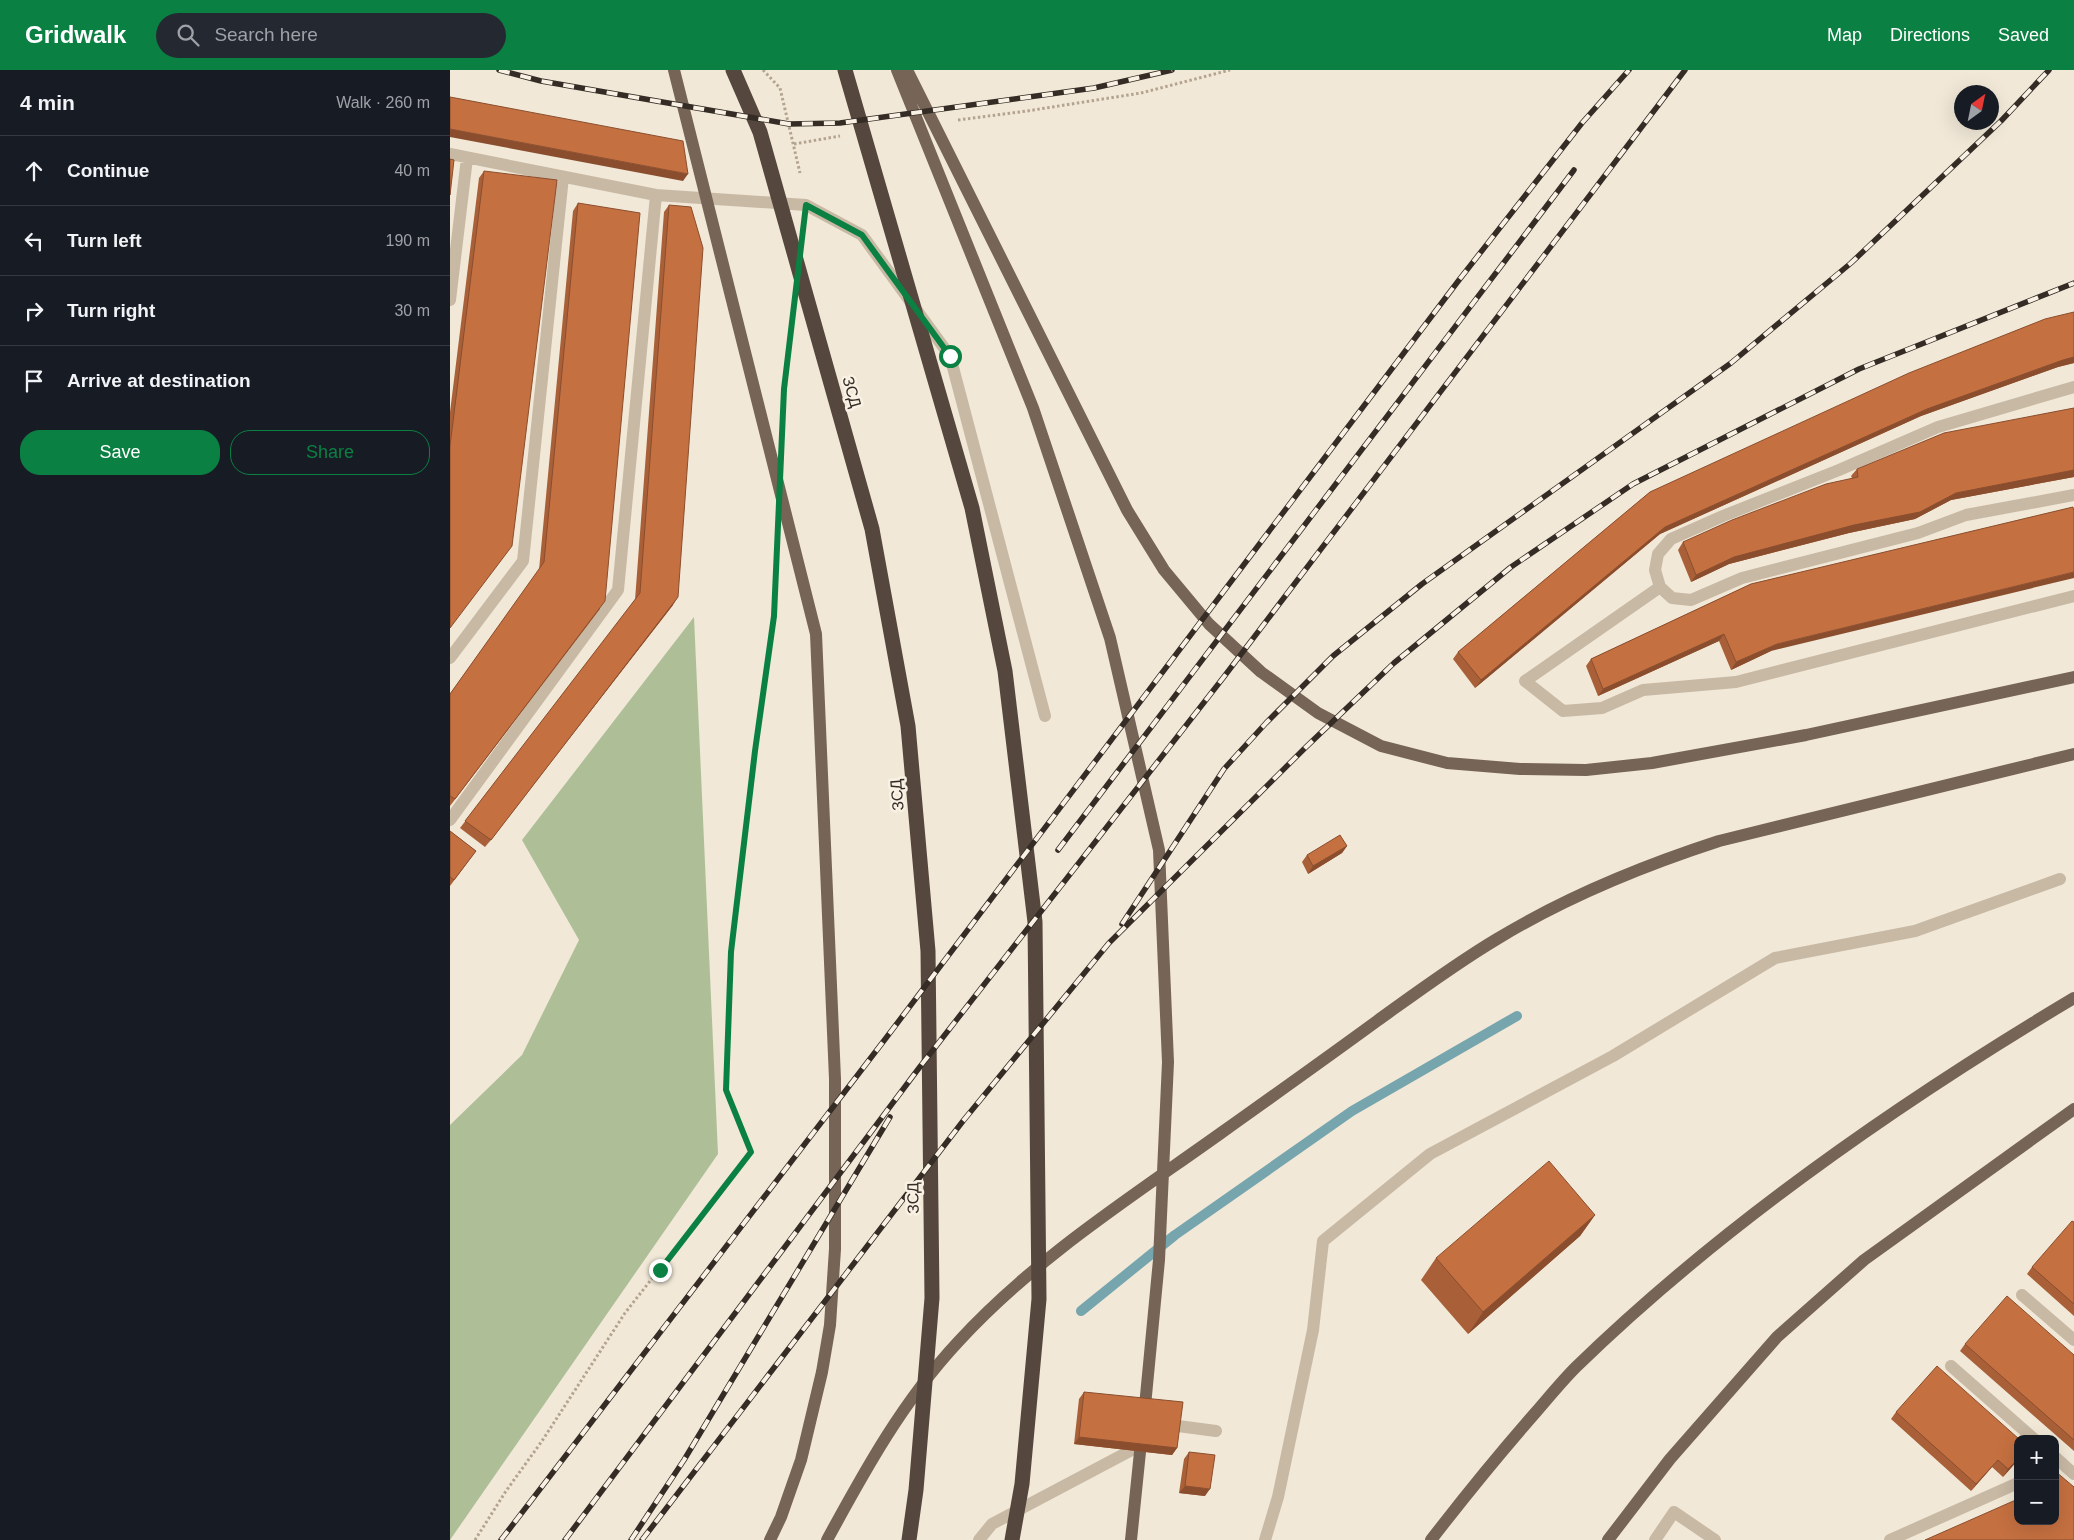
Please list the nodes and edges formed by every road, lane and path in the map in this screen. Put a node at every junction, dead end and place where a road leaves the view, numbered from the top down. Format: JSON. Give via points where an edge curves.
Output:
{"nodes":[{"id":1,"x":674,"y":70,"type":"edge"},
{"id":2,"x":733,"y":70,"type":"edge"},
{"id":3,"x":763,"y":70,"type":"edge"},
{"id":4,"x":845,"y":70,"type":"edge"},
{"id":5,"x":897,"y":70,"type":"edge"},
{"id":6,"x":907,"y":70,"type":"edge"},
{"id":7,"x":1230,"y":70,"type":"edge"},
{"id":8,"x":949,"y":121,"type":"dead end"},
{"id":9,"x":842,"y":136,"type":"dead end"},
{"id":10,"x":794,"y":144,"type":"junction"},
{"id":11,"x":450,"y":154,"type":"edge"},
{"id":12,"x":467,"y":158,"type":"junction"},
{"id":13,"x":563,"y":177,"type":"junction"},
{"id":14,"x":656,"y":195,"type":"junction"},
{"id":15,"x":806,"y":205,"type":"junction"},
{"id":16,"x":450,"y":300,"type":"edge"},
{"id":17,"x":791,"y":331,"type":"dead end"},
{"id":18,"x":2074,"y":387,"type":"edge"},
{"id":19,"x":783,"y":409,"type":"dead end"},
{"id":20,"x":2074,"y":495,"type":"edge"},
{"id":21,"x":776,"y":577,"type":"dead end"},
{"id":22,"x":1660,"y":587,"type":"junction"},
{"id":23,"x":2074,"y":596,"type":"edge"},
{"id":24,"x":450,"y":658,"type":"edge"},
{"id":25,"x":2074,"y":677,"type":"edge"},
{"id":26,"x":1045,"y":716,"type":"dead end"},
{"id":27,"x":2074,"y":754,"type":"edge"},
{"id":28,"x":450,"y":820,"type":"edge"},
{"id":29,"x":2060,"y":879,"type":"dead end"},
{"id":30,"x":2074,"y":998,"type":"edge"},
{"id":31,"x":2074,"y":1109,"type":"edge"},
{"id":32,"x":2022,"y":1295,"type":"dead end"},
{"id":33,"x":2074,"y":1340,"type":"edge"},
{"id":34,"x":1951,"y":1366,"type":"dead end"},
{"id":35,"x":1145,"y":1406,"type":"edge"},
{"id":36,"x":1216,"y":1431,"type":"dead end"},
{"id":37,"x":2029,"y":1435,"type":"edge"},
{"id":38,"x":1140,"y":1452,"type":"edge"},
{"id":39,"x":2059,"y":1461,"type":"edge"},
{"id":40,"x":2074,"y":1474,"type":"edge"},
{"id":41,"x":2014,"y":1485,"type":"edge"},
{"id":42,"x":475,"y":1540,"type":"edge"},
{"id":43,"x":770,"y":1540,"type":"edge"},
{"id":44,"x":827,"y":1540,"type":"edge"},
{"id":45,"x":909,"y":1540,"type":"edge"},
{"id":46,"x":979,"y":1540,"type":"edge"},
{"id":47,"x":1012,"y":1540,"type":"edge"},
{"id":48,"x":1132,"y":1540,"type":"edge"},
{"id":49,"x":1265,"y":1540,"type":"edge"},
{"id":50,"x":1431,"y":1540,"type":"edge"},
{"id":51,"x":1608,"y":1540,"type":"edge"},
{"id":52,"x":1655,"y":1540,"type":"edge"},
{"id":53,"x":1716,"y":1540,"type":"edge"},
{"id":54,"x":1890,"y":1540,"type":"edge"}],
"edges":[{"from":1,"to":43,"type":"main road","via":[[816,634],[835,1079],[835,1249],[830,1325],[822,1372],[801,1460]]},
{"from":2,"to":45,"type":"highway","name":"ЗСД","via":[[760,132],[872,529],[908,726],[928,951],[932,1298]]},
{"from":3,"to":10,"type":"path","via":[[780,88]]},
{"from":4,"to":47,"type":"highway","via":[[972,508],[1005,671],[1035,922],[1039,1299],[1022,1484]]},
{"from":5,"to":35,"type":"main road","via":[[1033,408],[1110,638],[1159,850],[1168,1062],[1160,1260]]},
{"from":6,"to":25,"type":"main road","via":[[1126,510],[1164,570],[1209,624],[1261,672],[1318,713],[1373,742],[1447,763],[1586,770],[1652,763],[1806,736]]},
{"from":7,"to":8,"type":"path","via":[[1141,93]]},
{"from":9,"to":10,"type":"path"},
{"from":10,"to":15,"type":"path"},
{"from":11,"to":12,"type":"lane"},
{"from":12,"to":13,"type":"lane"},
{"from":12,"to":16,"type":"lane"},
{"from":13,"to":14,"type":"lane"},
{"from":13,"to":24,"type":"lane","via":[[523,561]]},
{"from":14,"to":15,"type":"lane"},
{"from":14,"to":28,"type":"lane","via":[[618,590]]},
{"from":15,"to":26,"type":"lane","via":[[862,235],[950,356]]},
{"from":17,"to":19,"type":"path"},
{"from":18,"to":22,"type":"lane","via":[[1938,427],[1671,539],[1658,554],[1655,570]]},
{"from":20,"to":22,"type":"lane","via":[[1966,515],[1918,533],[1742,578],[1691,600],[1672,598]]},
{"from":21,"to":42,"type":"path","via":[[774,616],[731,952],[726,1090],[751,1152],[625,1313]]},
{"from":22,"to":23,"type":"lane","via":[[1525,681],[1563,711],[1602,708],[1643,690],[1736,682]]},
{"from":27,"to":44,"type":"main road","via":[[1681,853],[1605,883],[1497,939],[1074,1239],[1013,1288],[956,1344],[907,1405],[864,1471]]},
{"from":29,"to":49,"type":"lane","via":[[1915,931],[1774,958],[1612,1056],[1430,1154],[1323,1241],[1313,1330],[1278,1497]]},
{"from":30,"to":50,"type":"main road","via":[[1895,1110],[1724,1236],[1575,1368],[1503,1449]]},
{"from":31,"to":51,"type":"main road","via":[[1864,1260],[1777,1337],[1670,1459]]},
{"from":32,"to":33,"type":"lane"},
{"from":34,"to":37,"type":"lane"},
{"from":36,"to":46,"type":"lane","via":[[1178,1426],[992,1524]]},
{"from":38,"to":48,"type":"main road"},
{"from":39,"to":40,"type":"lane"},
{"from":41,"to":54,"type":"lane"},
{"from":52,"to":53,"type":"lane","via":[[1674,1512]]}]}
